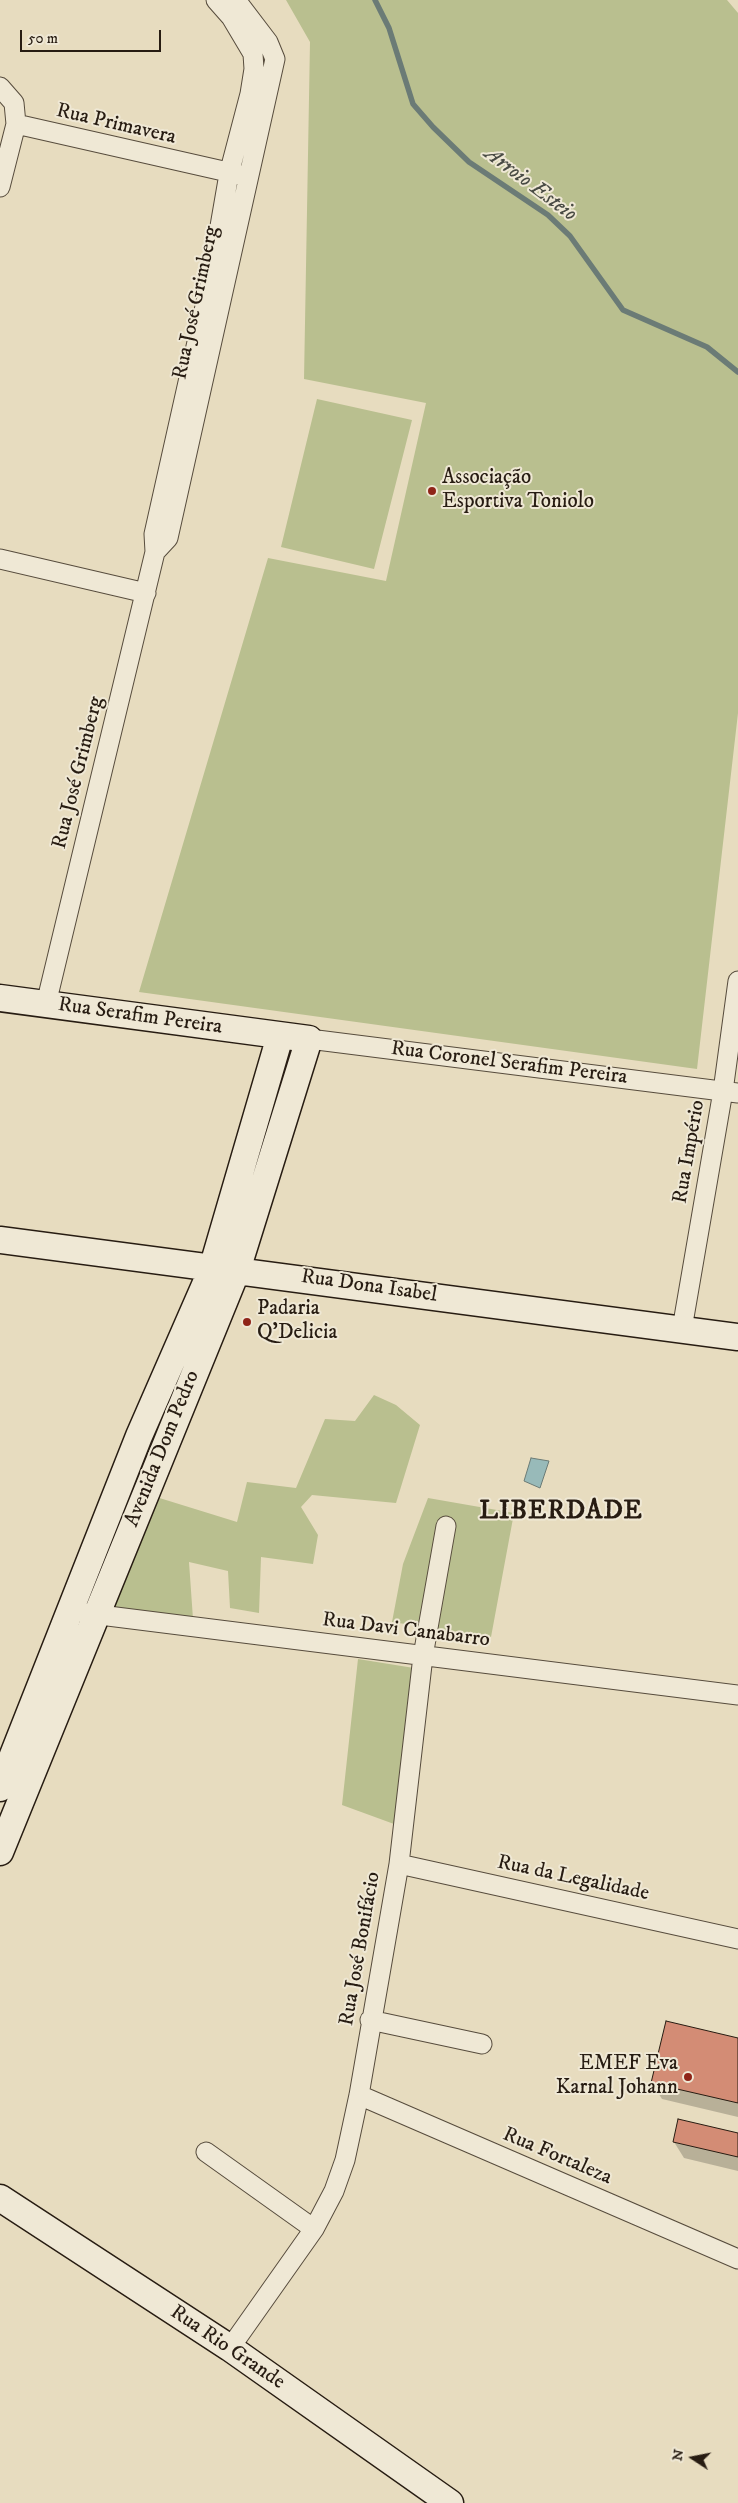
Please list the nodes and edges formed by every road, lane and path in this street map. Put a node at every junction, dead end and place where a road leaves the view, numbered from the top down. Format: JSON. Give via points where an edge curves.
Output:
{"nodes":[{"id":1,"x":216,"y":0,"type":"edge"},
{"id":2,"x":236,"y":0,"type":"edge"},
{"id":3,"x":0,"y":87,"type":"edge"},
{"id":4,"x":16,"y":124,"type":"junction"},
{"id":5,"x":238,"y":175,"type":"junction"},
{"id":6,"x":0,"y":187,"type":"edge"},
{"id":7,"x":0,"y":559,"type":"edge"},
{"id":8,"x":146,"y":593,"type":"junction"},
{"id":9,"x":738,"y":981,"type":"edge"},
{"id":10,"x":0,"y":998,"type":"edge"},
{"id":11,"x":46,"y":1004,"type":"junction"},
{"id":12,"x":280,"y":1036,"type":"junction"},
{"id":13,"x":308,"y":1039,"type":"junction"},
{"id":14,"x":731,"y":1092,"type":"edge"},
{"id":15,"x":0,"y":1240,"type":"edge"},
{"id":16,"x":225,"y":1269,"type":"junction"},
{"id":17,"x":682,"y":1329,"type":"junction"},
{"id":18,"x":738,"y":1337,"type":"edge"},
{"id":19,"x":188,"y":1354,"type":"junction"},
{"id":20,"x":139,"y":1436,"type":"junction"},
{"id":21,"x":164,"y":1445,"type":"junction"},
{"id":22,"x":446,"y":1526,"type":"dead end"},
{"id":23,"x":117,"y":1529,"type":"junction"},
{"id":24,"x":70,"y":1610,"type":"junction"},
{"id":25,"x":97,"y":1615,"type":"junction"},
{"id":26,"x":423,"y":1656,"type":"junction"},
{"id":27,"x":58,"y":1679,"type":"junction"},
{"id":28,"x":738,"y":1695,"type":"edge"},
{"id":29,"x":22,"y":1765,"type":"junction"},
{"id":30,"x":0,"y":1788,"type":"edge"},
{"id":31,"x":0,"y":1852,"type":"edge"},
{"id":32,"x":399,"y":1864,"type":"junction"},
{"id":33,"x":738,"y":1939,"type":"edge"},
{"id":34,"x":370,"y":2020,"type":"junction"},
{"id":35,"x":482,"y":2044,"type":"dead end"},
{"id":36,"x":359,"y":2095,"type":"junction"},
{"id":37,"x":206,"y":2152,"type":"dead end"},
{"id":38,"x":0,"y":2198,"type":"edge"},
{"id":39,"x":314,"y":2229,"type":"junction"},
{"id":40,"x":738,"y":2259,"type":"edge"},
{"id":41,"x":230,"y":2348,"type":"junction"},
{"id":42,"x":450,"y":2503,"type":"edge"}],
"edges":[{"from":1,"to":5,"type":"street","name":"Rua José Grimberg","via":[[253,54],[254,69]]},
{"from":2,"to":5,"type":"street","name":"Rua José Grimberg","via":[[268,42],[275,59],[261,127]]},
{"from":3,"to":4,"type":"street","via":[[14,103]]},
{"from":4,"to":5,"type":"street","name":"Rua Primavera"},
{"from":4,"to":6,"type":"street"},
{"from":5,"to":8,"type":"street","name":"Rua José Grimberg","via":[[154,534],[155,552]]},
{"from":7,"to":8,"type":"street"},
{"from":8,"to":11,"type":"street","name":"Rua José Grimberg"},
{"from":9,"to":14,"type":"street","name":"Rua Império"},
{"from":10,"to":11,"type":"street","name":"Rua Serafim Pereira"},
{"from":11,"to":12,"type":"street","name":"Rua Serafim Pereira"},
{"from":12,"to":13,"type":"street","name":"Rua Coronel Serafim Pereira"},
{"from":12,"to":16,"type":"street","name":"Avenida Dom Pedro"},
{"from":13,"to":14,"type":"street","name":"Rua Coronel Serafim Pereira"},
{"from":13,"to":16,"type":"street","name":"Avenida Dom Pedro"},
{"from":14,"to":17,"type":"street","name":"Rua Império"},
{"from":15,"to":16,"type":"street","name":"Rua Dona Isabel"},
{"from":16,"to":17,"type":"street","name":"Rua Dona Isabel"},
{"from":16,"to":19,"type":"street","name":"Avenida Dom Pedro"},
{"from":17,"to":18,"type":"street","name":"Rua Dona Isabel"},
{"from":19,"to":20,"type":"street","name":"Avenida Dom Pedro"},
{"from":19,"to":21,"type":"street","name":"Avenida Dom Pedro"},
{"from":20,"to":21,"type":"street"},
{"from":20,"to":23,"type":"street","name":"Avenida Dom Pedro"},
{"from":21,"to":23,"type":"street","name":"Avenida Dom Pedro"},
{"from":22,"to":26,"type":"street","name":"Rua José Bonifácio"},
{"from":23,"to":24,"type":"street","name":"Avenida Dom Pedro"},
{"from":23,"to":25,"type":"street","name":"Avenida Dom Pedro"},
{"from":24,"to":25,"type":"street","name":"Rua Davi Canabarro"},
{"from":24,"to":27,"type":"street","name":"Avenida Dom Pedro"},
{"from":25,"to":26,"type":"street","name":"Rua Davi Canabarro"},
{"from":25,"to":27,"type":"street","name":"Avenida Dom Pedro"},
{"from":26,"to":28,"type":"street","name":"Rua Davi Canabarro"},
{"from":26,"to":32,"type":"street","name":"Rua José Bonifácio"},
{"from":27,"to":29,"type":"street","name":"Avenida Dom Pedro"},
{"from":29,"to":30,"type":"street","name":"Avenida Dom Pedro"},
{"from":29,"to":31,"type":"street","name":"Avenida Dom Pedro"},
{"from":32,"to":33,"type":"street","name":"Rua da Legalidade"},
{"from":32,"to":34,"type":"street","name":"Rua José Bonifácio"},
{"from":34,"to":35,"type":"street"},
{"from":34,"to":36,"type":"street","name":"Rua José Bonifácio"},
{"from":36,"to":39,"type":"street","name":"Rua José Bonifácio","via":[[345,2160],[334,2191]]},
{"from":36,"to":40,"type":"street","name":"Rua Fortaleza"},
{"from":37,"to":39,"type":"street"},
{"from":38,"to":41,"type":"street","name":"Rua Rio Grande"},
{"from":39,"to":41,"type":"street","name":"Rua José Bonifácio"},
{"from":41,"to":42,"type":"street","name":"Rua Rio Grande"}]}
